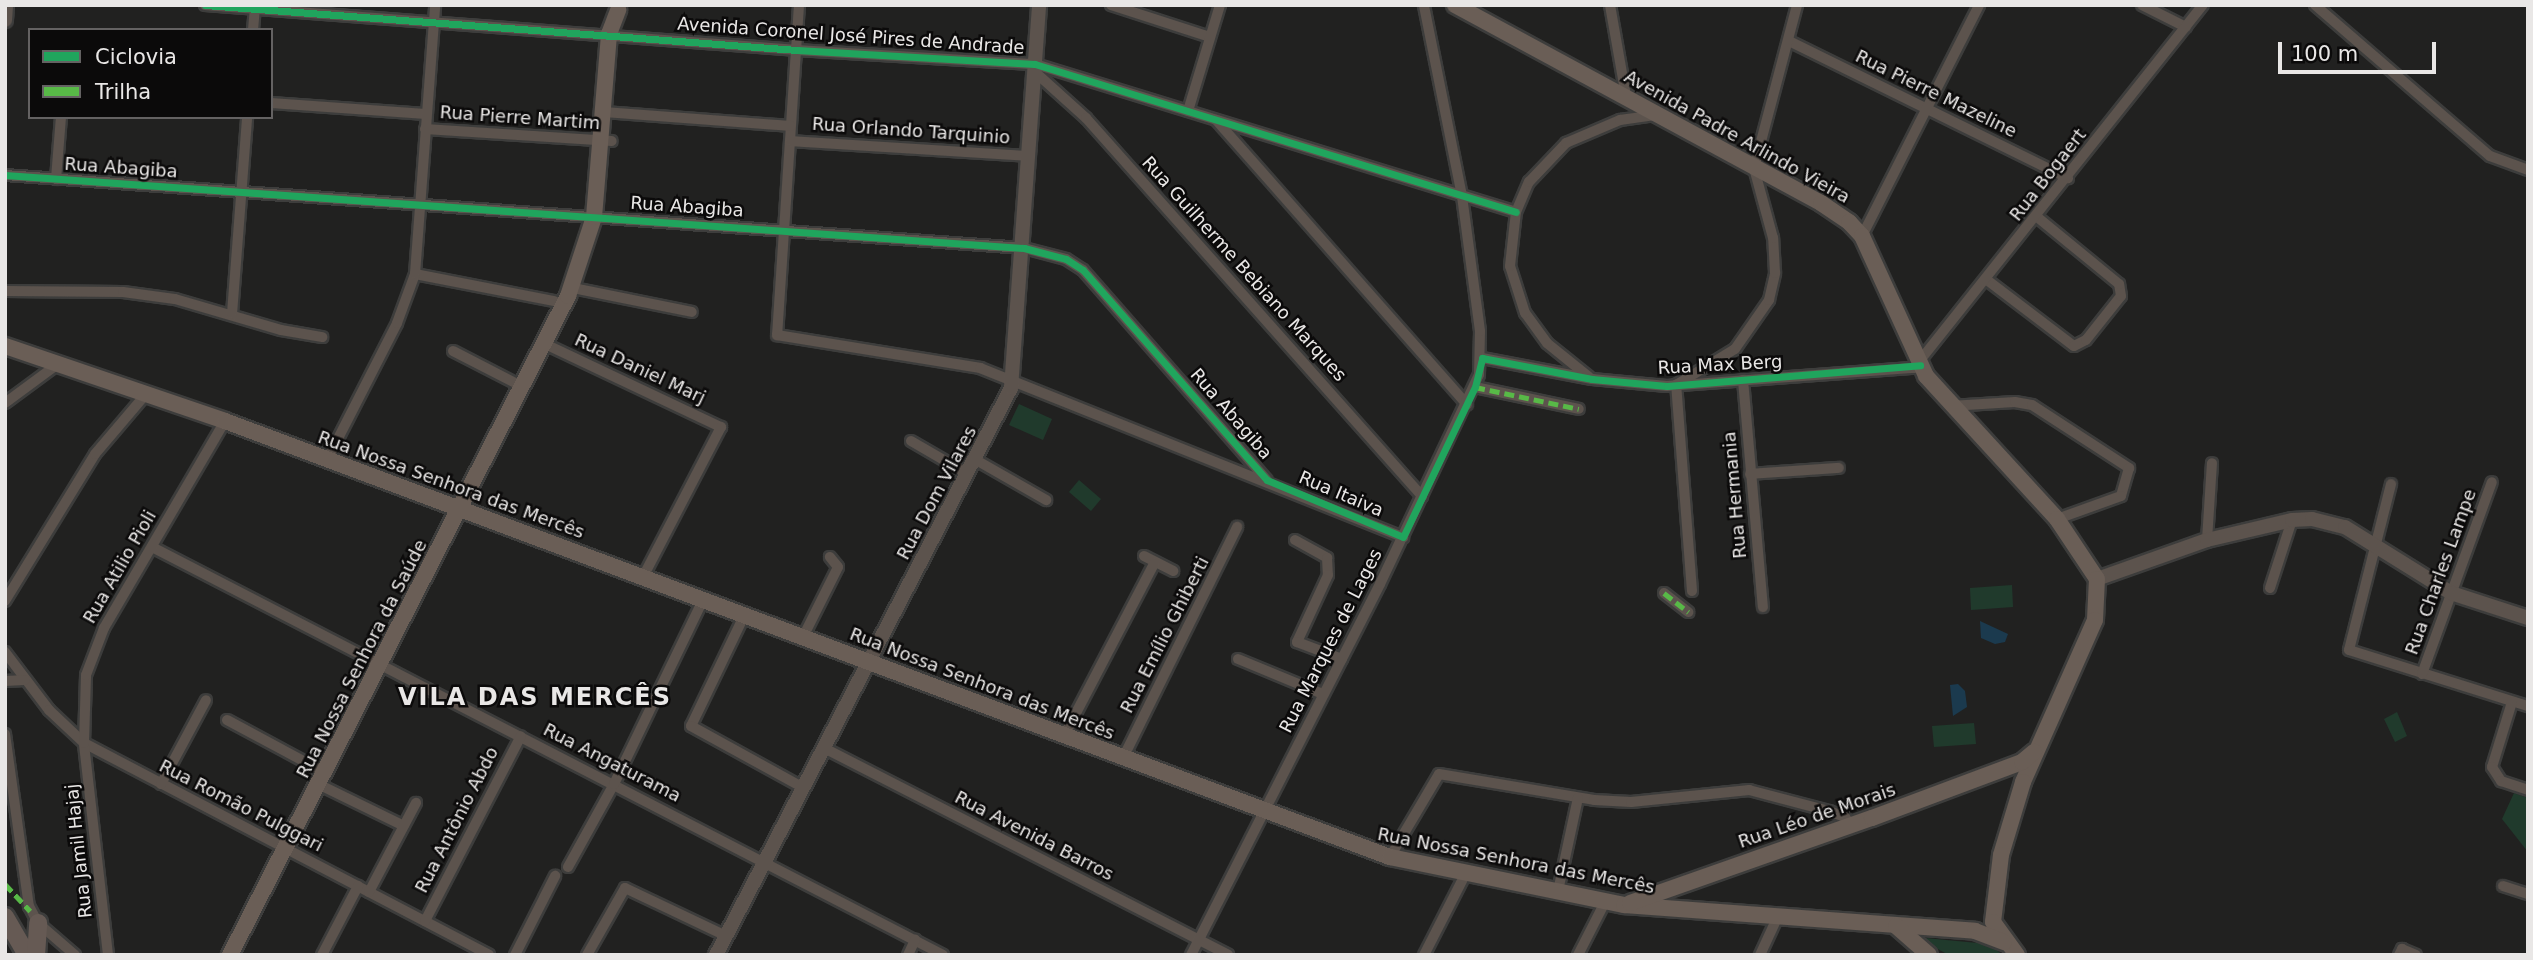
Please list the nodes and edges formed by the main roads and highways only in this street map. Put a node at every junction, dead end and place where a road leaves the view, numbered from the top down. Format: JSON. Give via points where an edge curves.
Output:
{"nodes":[{"id":1,"x":1455,"y":5,"type":"edge"},
{"id":2,"x":618,"y":8,"type":"edge"},
{"id":3,"x":599,"y":217,"type":"junction"},
{"id":4,"x":546,"y":344,"type":"junction"},
{"id":5,"x":5,"y":346,"type":"edge"},
{"id":6,"x":459,"y":510,"type":"junction"},
{"id":7,"x":2039,"y":744,"type":"junction"},
{"id":8,"x":2022,"y":762,"type":"junction"},
{"id":9,"x":2023,"y":782,"type":"junction"},
{"id":10,"x":1682,"y":884,"type":"junction"},
{"id":11,"x":1624,"y":905,"type":"junction"},
{"id":12,"x":1680,"y":909,"type":"junction"},
{"id":13,"x":5,"y":917,"type":"edge"},
{"id":14,"x":34,"y":917,"type":"road end"},
{"id":15,"x":1993,"y":922,"type":"junction"},
{"id":16,"x":1896,"y":926,"type":"junction"},
{"id":17,"x":1975,"y":931,"type":"junction"},
{"id":18,"x":2004,"y":942,"type":"junction"},
{"id":19,"x":27,"y":955,"type":"edge"},
{"id":20,"x":36,"y":955,"type":"edge"},
{"id":21,"x":230,"y":955,"type":"edge"},
{"id":22,"x":1929,"y":955,"type":"edge"},
{"id":23,"x":2017,"y":955,"type":"edge"}],
"edges":[{"from":1,"to":7,"type":"main road","name":"Avenida Padre Arlindo Vieira","via":[[1821,203],[1862,236],[1920,365],[1950,406],[2057,519],[2097,579],[2095,620]]},
{"from":2,"to":3,"type":"main road","name":"Rua Nossa Senhora da Saúde"},
{"from":3,"to":4,"type":"main road","name":"Rua Nossa Senhora da Saúde"},
{"from":3,"to":4,"type":"main road","name":"Rua Nossa Senhora da Saúde","via":[[578,289]]},
{"from":4,"to":6,"type":"main road","name":"Rua Nossa Senhora da Saúde"},
{"from":5,"to":6,"type":"main road","name":"Rua Nossa Senhora das Mercês","via":[[225,421]]},
{"from":6,"to":11,"type":"main road","name":"Rua Nossa Senhora das Mercês","via":[[1390,857]]},
{"from":6,"to":21,"type":"main road","name":"Rua Nossa Senhora da Saúde"},
{"from":7,"to":8,"type":"main road","name":"Rua Léo de Morais"},
{"from":7,"to":9,"type":"main road"},
{"from":8,"to":9,"type":"main road"},
{"from":8,"to":10,"type":"main road","name":"Rua Léo de Morais"},
{"from":9,"to":15,"type":"main road","via":[[2001,855]]},
{"from":10,"to":11,"type":"main road","name":"Rua Léo de Morais"},
{"from":10,"to":12,"type":"main road"},
{"from":11,"to":12,"type":"main road","name":"Rua Nossa Senhora das Mercês"},
{"from":12,"to":16,"type":"main road","name":"Rua Nossa Senhora das Mercês"},
{"from":13,"to":19,"type":"highway"},
{"from":14,"to":20,"type":"highway"},
{"from":15,"to":17,"type":"main road"},
{"from":15,"to":18,"type":"main road"},
{"from":16,"to":17,"type":"main road","name":"Rua Nossa Senhora das Mercês"},
{"from":16,"to":22,"type":"main road"},
{"from":17,"to":18,"type":"main road","name":"Rua Nossa Senhora das Mercês"},
{"from":18,"to":23,"type":"main road"}]}
